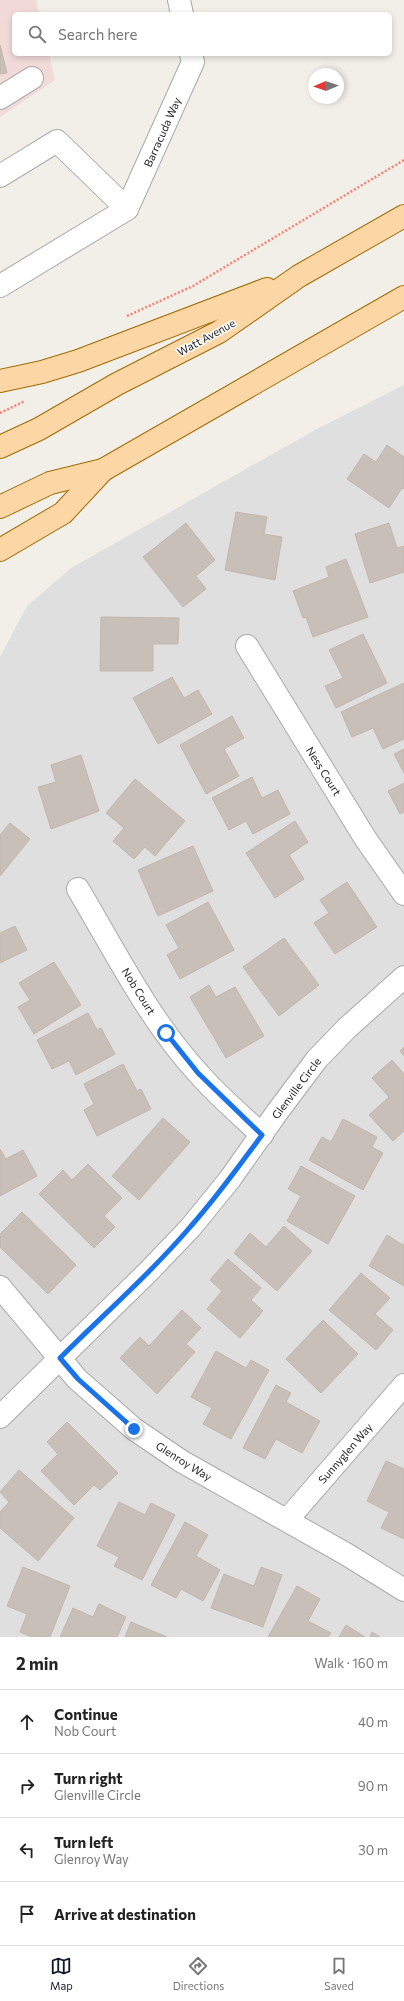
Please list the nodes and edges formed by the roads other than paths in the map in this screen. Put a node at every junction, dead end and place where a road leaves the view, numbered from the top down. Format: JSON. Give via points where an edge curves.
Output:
{"nodes":[{"id":1,"x":179,"y":0,"type":"edge"},
{"id":2,"x":182,"y":12,"type":"edge"},
{"id":3,"x":192,"y":58,"type":"edge"},
{"id":4,"x":32,"y":78,"type":"dead end"},
{"id":5,"x":0,"y":98,"type":"edge"},
{"id":6,"x":0,"y":176,"type":"edge"},
{"id":7,"x":127,"y":209,"type":"junction"},
{"id":8,"x":404,"y":216,"type":"edge"},
{"id":9,"x":298,"y":276,"type":"junction"},
{"id":10,"x":0,"y":286,"type":"edge"},
{"id":11,"x":404,"y":297,"type":"edge"},
{"id":12,"x":0,"y":381,"type":"edge"},
{"id":13,"x":0,"y":447,"type":"edge"},
{"id":14,"x":103,"y":470,"type":"junction"},
{"id":15,"x":0,"y":508,"type":"edge"},
{"id":16,"x":0,"y":550,"type":"edge"},
{"id":17,"x":247,"y":646,"type":"dead end"},
{"id":18,"x":78,"y":889,"type":"dead end"},
{"id":19,"x":404,"y":894,"type":"edge"},
{"id":20,"x":404,"y":977,"type":"edge"},
{"id":21,"x":262,"y":1135,"type":"junction"},
{"id":22,"x":0,"y":1287,"type":"edge"},
{"id":23,"x":60,"y":1358,"type":"junction"},
{"id":24,"x":404,"y":1385,"type":"edge"},
{"id":25,"x":0,"y":1417,"type":"edge"},
{"id":26,"x":287,"y":1520,"type":"junction"},
{"id":27,"x":404,"y":1590,"type":"edge"}],
"edges":[{"from":1,"to":2,"type":"street"},
{"from":3,"to":7,"type":"street","name":"Barracuda Way"},
{"from":4,"to":5,"type":"street"},
{"from":6,"to":7,"type":"street","via":[[57,141]]},
{"from":7,"to":10,"type":"street"},
{"from":8,"to":9,"type":"main road","name":"Watt Avenue"},
{"from":9,"to":12,"type":"main road","via":[[78,361]]},
{"from":9,"to":13,"type":"main road","name":"Watt Avenue","via":[[219,332]]},
{"from":11,"to":14,"type":"main road"},
{"from":14,"to":15,"type":"main road","via":[[50,483]]},
{"from":14,"to":16,"type":"main road","via":[[63,513]]},
{"from":17,"to":19,"type":"street","name":"Ness Court","via":[[365,838]]},
{"from":18,"to":21,"type":"street","name":"Nob Court","via":[[166,1033],[198,1073]]},
{"from":20,"to":21,"type":"street","name":"Glenville Circle","via":[[317,1059]]},
{"from":21,"to":23,"type":"street","name":"Glenville Circle","via":[[191,1227]]},
{"from":22,"to":23,"type":"street","name":"Glenroy Way"},
{"from":23,"to":25,"type":"street","name":"Glenville Circle"},
{"from":23,"to":26,"type":"street","name":"Glenroy Way","via":[[78,1379],[134,1429],[181,1461]]},
{"from":24,"to":26,"type":"street","name":"Sunnyglen Way"},
{"from":26,"to":27,"type":"street","name":"Glenroy Way"}]}
